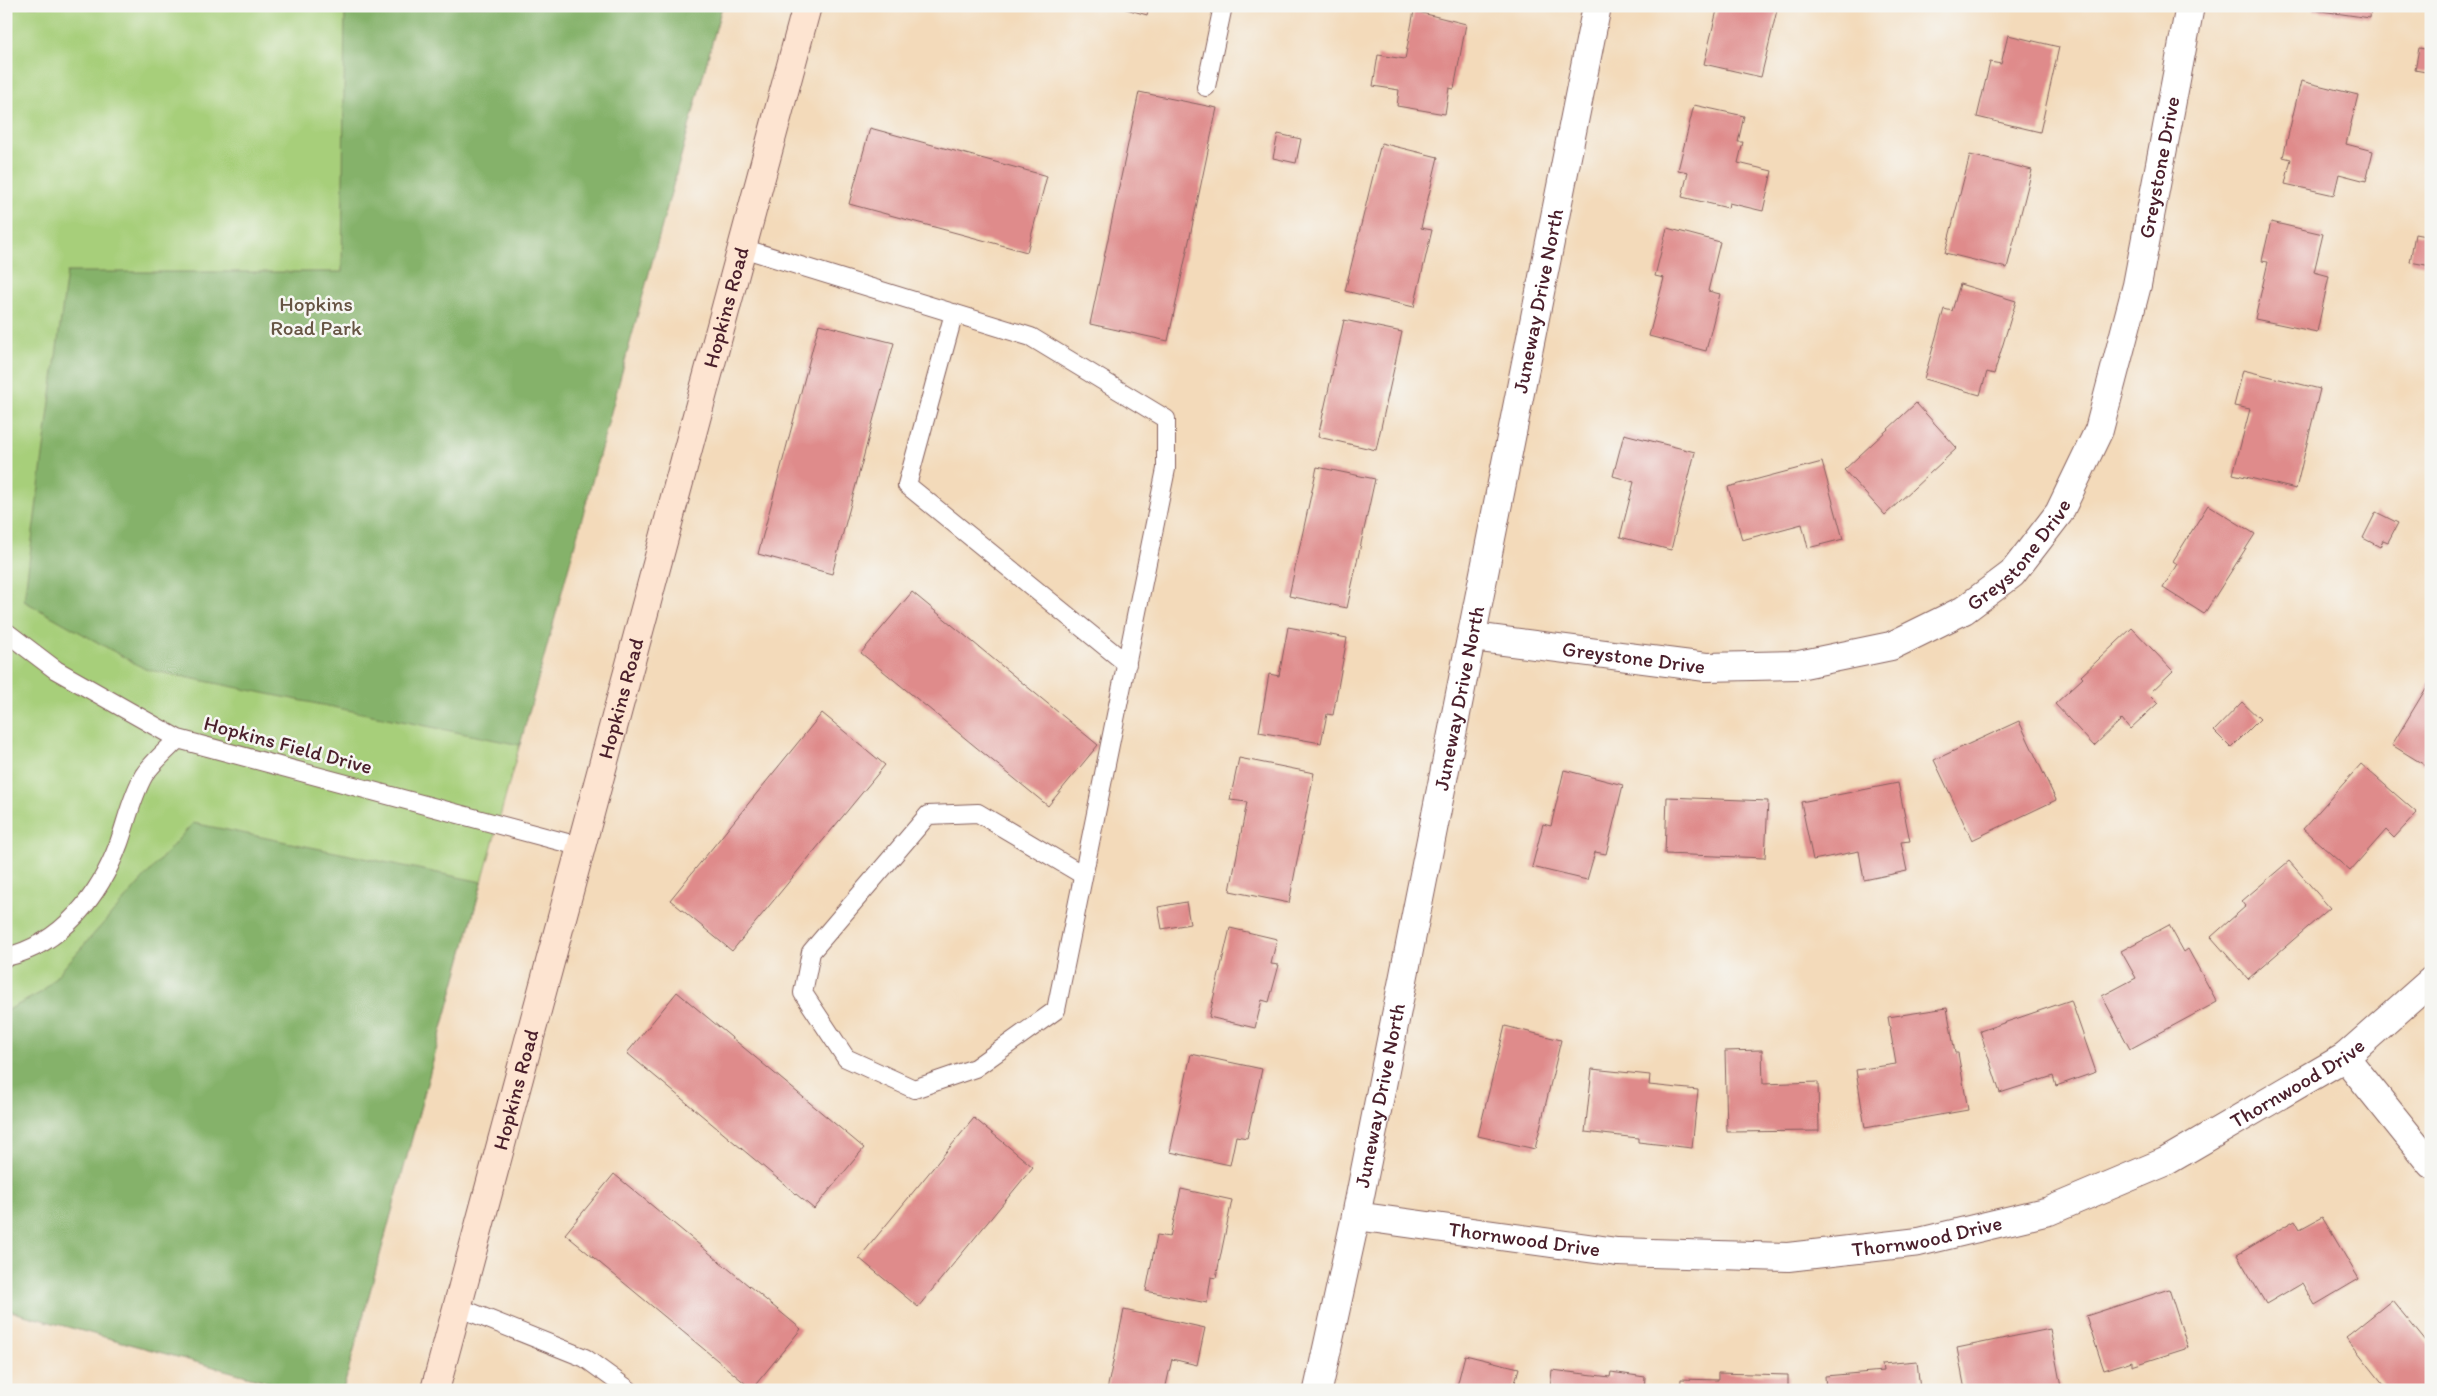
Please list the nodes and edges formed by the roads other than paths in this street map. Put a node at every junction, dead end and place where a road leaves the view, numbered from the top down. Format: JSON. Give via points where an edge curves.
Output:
{"nodes":[{"id":1,"x":807,"y":6,"type":"edge"},
{"id":2,"x":1223,"y":6,"type":"edge"},
{"id":3,"x":1597,"y":6,"type":"edge"},
{"id":4,"x":2190,"y":6,"type":"edge"},
{"id":5,"x":1206,"y":87,"type":"dead end"},
{"id":6,"x":742,"y":248,"type":"junction"},
{"id":7,"x":954,"y":313,"type":"junction"},
{"id":8,"x":6,"y":632,"type":"edge"},
{"id":9,"x":1472,"y":637,"type":"junction"},
{"id":10,"x":1126,"y":664,"type":"junction"},
{"id":11,"x":178,"y":739,"type":"junction"},
{"id":12,"x":582,"y":847,"type":"junction"},
{"id":13,"x":1084,"y":875,"type":"junction"},
{"id":14,"x":6,"y":957,"type":"edge"},
{"id":15,"x":2431,"y":981,"type":"edge"},
{"id":16,"x":2346,"y":1057,"type":"junction"},
{"id":17,"x":2431,"y":1164,"type":"edge"},
{"id":18,"x":1356,"y":1216,"type":"junction"},
{"id":19,"x":458,"y":1307,"type":"junction"},
{"id":20,"x":435,"y":1390,"type":"edge"},
{"id":21,"x":629,"y":1390,"type":"edge"},
{"id":22,"x":1318,"y":1390,"type":"edge"}],
"edges":[{"from":1,"to":6,"type":"street","name":"Hopkins Road"},
{"from":2,"to":5,"type":"lane"},
{"from":3,"to":9,"type":"street","name":"Juneway Drive North"},
{"from":4,"to":9,"type":"street","name":"Greystone Drive","via":[[2137,285],[2099,430],[2059,513],[2012,574],[1964,610],[1891,646],[1800,665],[1706,667]]},
{"from":6,"to":7,"type":"lane"},
{"from":6,"to":12,"type":"street","name":"Hopkins Road"},
{"from":7,"to":10,"type":"lane","via":[[907,484]]},
{"from":7,"to":10,"type":"lane","via":[[1031,337],[1166,419],[1166,469]]},
{"from":8,"to":11,"type":"lane","name":"Hopkins Field Drive","via":[[56,670]]},
{"from":9,"to":18,"type":"street","name":"Juneway Drive North"},
{"from":10,"to":13,"type":"lane"},
{"from":11,"to":12,"type":"lane","name":"Hopkins Field Drive"},
{"from":11,"to":14,"type":"lane","via":[[145,774],[103,879],[82,908],[45,943]]},
{"from":12,"to":19,"type":"street","name":"Hopkins Road"},
{"from":13,"to":13,"type":"lane","via":[[1056,1010],[975,1068],[914,1089],[846,1058],[803,993],[811,952],[928,815],[978,813]]},
{"from":15,"to":16,"type":"street","name":"Thornwood Drive"},
{"from":16,"to":17,"type":"street"},
{"from":16,"to":18,"type":"street","name":"Thornwood Drive","via":[[2165,1162],[2049,1211],[1919,1242],[1788,1257],[1616,1252]]},
{"from":18,"to":22,"type":"street","name":"Juneway Drive North"},
{"from":19,"to":20,"type":"street","name":"Hopkins Road"},
{"from":19,"to":21,"type":"lane","via":[[585,1358]]}]}
